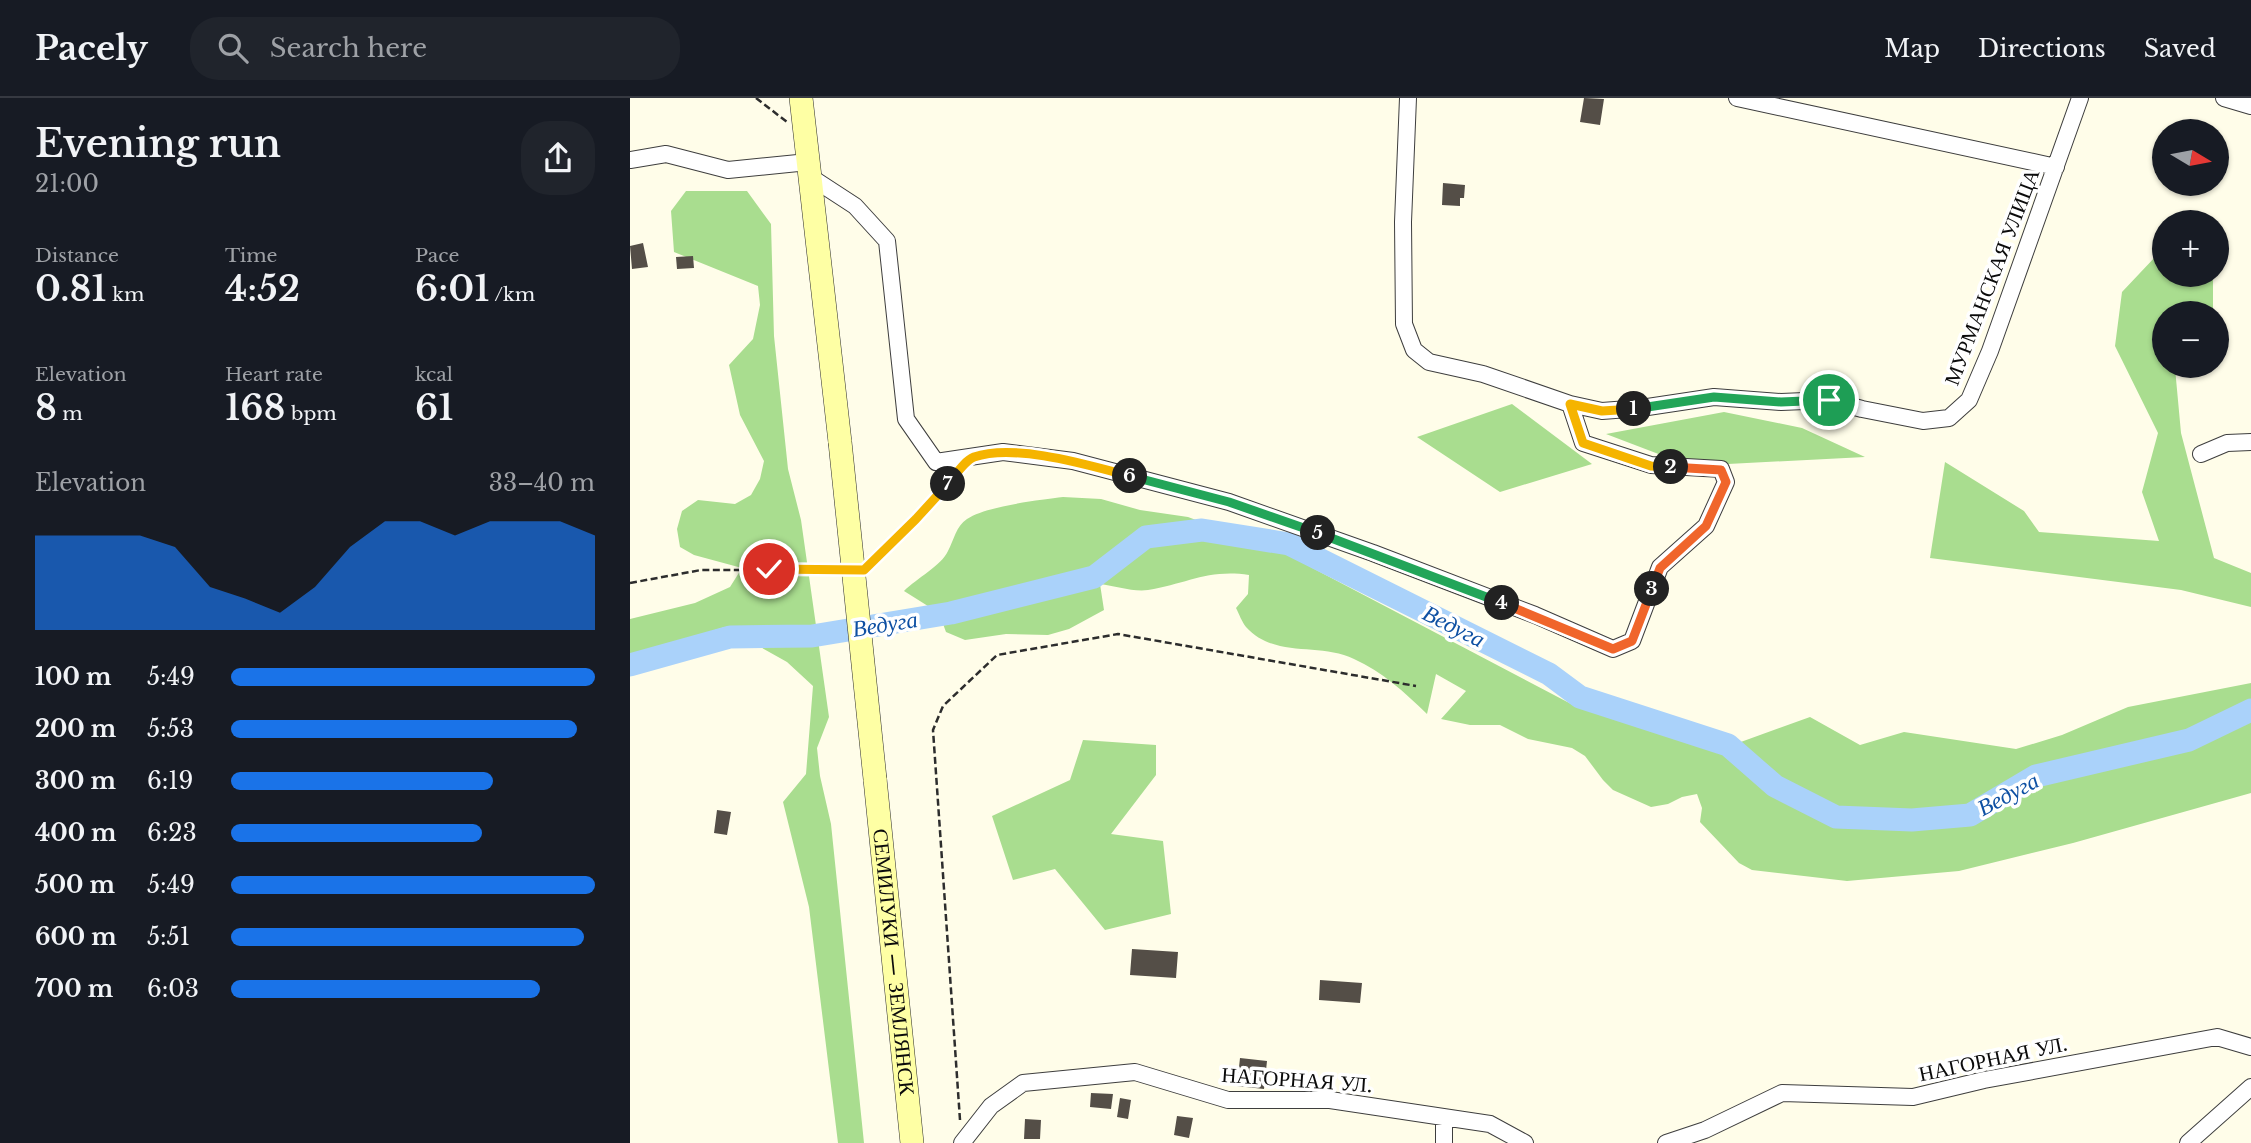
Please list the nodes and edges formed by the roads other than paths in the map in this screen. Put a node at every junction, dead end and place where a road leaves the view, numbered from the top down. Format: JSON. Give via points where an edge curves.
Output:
{"nodes":[{"id":1,"x":801,"y":98,"type":"edge"},
{"id":2,"x":1408,"y":98,"type":"edge"},
{"id":3,"x":1737,"y":98,"type":"edge"},
{"id":4,"x":2080,"y":98,"type":"edge"},
{"id":5,"x":2224,"y":98,"type":"edge"},
{"id":6,"x":2251,"y":106,"type":"edge"},
{"id":7,"x":630,"y":160,"type":"edge"},
{"id":8,"x":2056,"y":167,"type":"junction"},
{"id":9,"x":808,"y":169,"type":"junction"},
{"id":10,"x":1570,"y":404,"type":"junction"},
{"id":11,"x":2251,"y":442,"type":"edge"},
{"id":12,"x":2201,"y":454,"type":"dead end"},
{"id":13,"x":2251,"y":1047,"type":"edge"},
{"id":14,"x":2251,"y":1087,"type":"edge"},
{"id":15,"x":1444,"y":1117,"type":"junction"},
{"id":16,"x":962,"y":1142,"type":"edge"},
{"id":17,"x":912,"y":1143,"type":"edge"},
{"id":18,"x":1444,"y":1143,"type":"edge"},
{"id":19,"x":1525,"y":1143,"type":"edge"},
{"id":20,"x":1666,"y":1143,"type":"edge"},
{"id":21,"x":2188,"y":1143,"type":"edge"}],
"edges":[{"from":1,"to":9,"type":"main road","name":"СЕМИЛУКИ — ЗЕМЛЯНСК"},
{"from":2,"to":10,"type":"street","name":"МУРМАНСКАЯ УЛИЦА","via":[[1404,324],[1414,350],[1429,362],[1483,374]]},
{"from":3,"to":8,"type":"street"},
{"from":4,"to":8,"type":"street","name":"МУРМАНСКАЯ УЛИЦА"},
{"from":5,"to":6,"type":"street"},
{"from":7,"to":9,"type":"street","via":[[666,154],[728,170]]},
{"from":8,"to":10,"type":"street","name":"МУРМАНСКАЯ УЛИЦА","via":[[1990,351],[1969,400],[1949,418],[1923,421],[1829,400],[1714,397],[1602,411]]},
{"from":9,"to":10,"type":"street","via":[[855,206],[887,241],[906,419],[936,462],[1003,452],[1073,461],[1229,502],[1535,615],[1613,649],[1632,641],[1660,568],[1706,526],[1726,482],[1721,470],[1651,466],[1583,443]]},
{"from":9,"to":17,"type":"main road","name":"СЕМИЛУКИ — ЗЕМЛЯНСК","bridge":true},
{"from":11,"to":12,"type":"street","via":[[2227,443]]},
{"from":13,"to":20,"type":"street","name":"НАГОРНАЯ УЛ.","via":[[2217,1037],[1913,1097],[1782,1093]]},
{"from":14,"to":21,"type":"street"},
{"from":15,"to":16,"type":"street","name":"НАГОРНАЯ УЛ.","via":[[1331,1100],[1228,1100],[1135,1072],[1023,1083],[991,1106]]},
{"from":15,"to":18,"type":"street"},
{"from":15,"to":19,"type":"street","name":"НАГОРНАЯ УЛ.","via":[[1490,1124]]}]}
